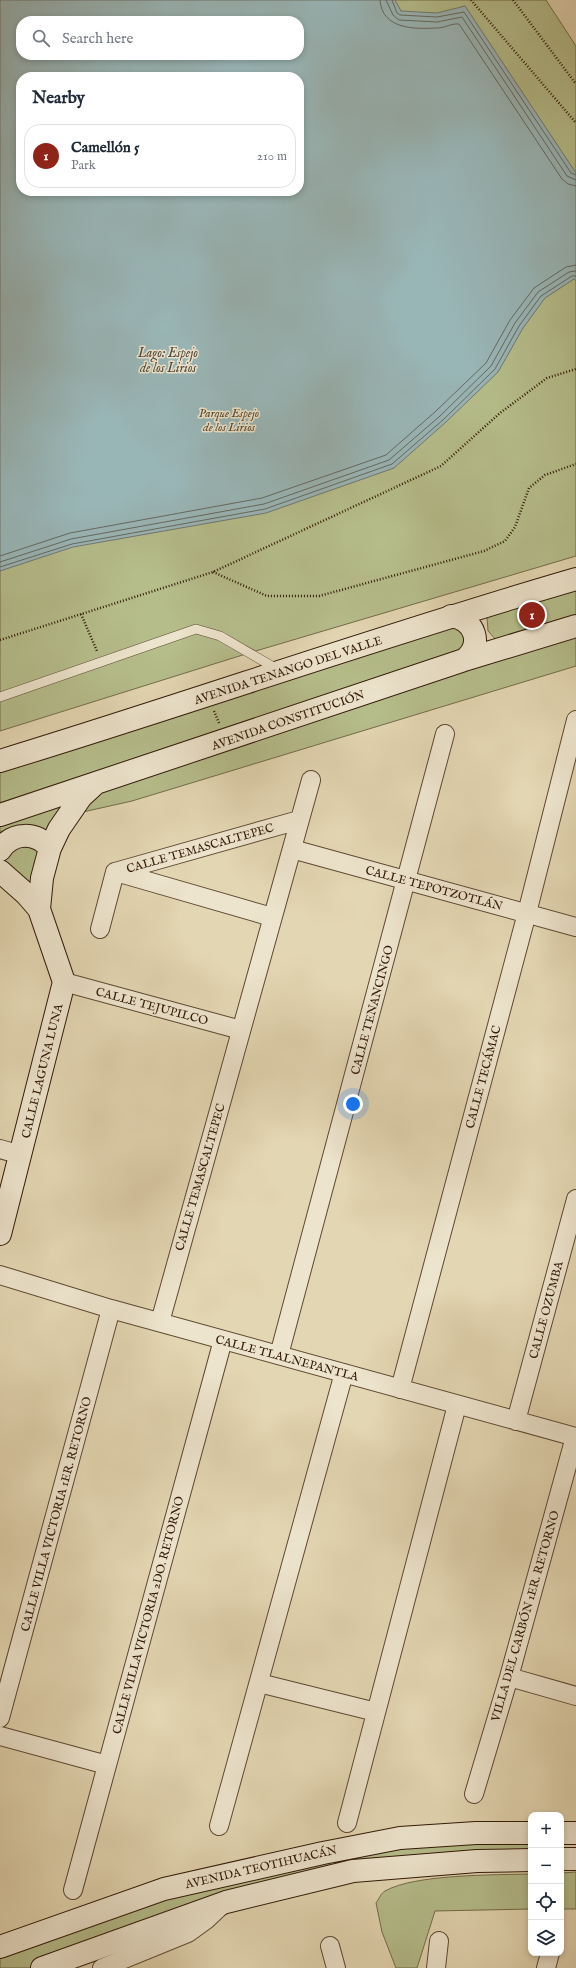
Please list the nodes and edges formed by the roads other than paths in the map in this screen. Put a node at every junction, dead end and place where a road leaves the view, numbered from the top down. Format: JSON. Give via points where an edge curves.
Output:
{"nodes":[{"id":1,"x":576,"y":579,"type":"edge"},
{"id":2,"x":495,"y":602,"type":"junction"},
{"id":3,"x":451,"y":616,"type":"junction"},
{"id":4,"x":576,"y":626,"type":"edge"},
{"id":5,"x":510,"y":646,"type":"junction"},
{"id":6,"x":464,"y":660,"type":"junction"},
{"id":7,"x":282,"y":672,"type":"junction"},
{"id":8,"x":0,"y":697,"type":"edge"},
{"id":9,"x":576,"y":720,"type":"edge"},
{"id":10,"x":445,"y":734,"type":"dead end"},
{"id":11,"x":0,"y":762,"type":"edge"},
{"id":12,"x":570,"y":766,"type":"edge"},
{"id":13,"x":311,"y":780,"type":"dead end"},
{"id":14,"x":96,"y":784,"type":"junction"},
{"id":15,"x":0,"y":815,"type":"edge"},
{"id":16,"x":299,"y":820,"type":"junction"},
{"id":17,"x":50,"y":848,"type":"junction"},
{"id":18,"x":292,"y":848,"type":"junction"},
{"id":19,"x":0,"y":850,"type":"edge"},
{"id":20,"x":0,"y":871,"type":"edge"},
{"id":21,"x":115,"y":872,"type":"junction"},
{"id":22,"x":407,"y":880,"type":"junction"},
{"id":23,"x":39,"y":909,"type":"junction"},
{"id":24,"x":527,"y":913,"type":"junction"},
{"id":25,"x":272,"y":917,"type":"junction"},
{"id":26,"x":576,"y":927,"type":"edge"},
{"id":27,"x":100,"y":928,"type":"dead end"},
{"id":28,"x":64,"y":982,"type":"junction"},
{"id":29,"x":241,"y":1030,"type":"junction"},
{"id":30,"x":0,"y":1149,"type":"edge"},
{"id":31,"x":22,"y":1155,"type":"junction"},
{"id":32,"x":576,"y":1199,"type":"edge"},
{"id":33,"x":0,"y":1234,"type":"edge"},
{"id":34,"x":0,"y":1275,"type":"edge"},
{"id":35,"x":111,"y":1309,"type":"junction"},
{"id":36,"x":160,"y":1322,"type":"junction"},
{"id":37,"x":223,"y":1340,"type":"junction"},
{"id":38,"x":279,"y":1355,"type":"junction"},
{"id":39,"x":344,"y":1374,"type":"junction"},
{"id":40,"x":400,"y":1389,"type":"junction"},
{"id":41,"x":457,"y":1404,"type":"junction"},
{"id":42,"x":516,"y":1421,"type":"junction"},
{"id":43,"x":575,"y":1437,"type":"edge"},
{"id":44,"x":509,"y":1677,"type":"junction"},
{"id":45,"x":260,"y":1683,"type":"junction"},
{"id":46,"x":576,"y":1696,"type":"edge"},
{"id":47,"x":376,"y":1712,"type":"junction"},
{"id":48,"x":0,"y":1718,"type":"edge"},
{"id":49,"x":0,"y":1736,"type":"edge"},
{"id":50,"x":107,"y":1765,"type":"junction"},
{"id":51,"x":474,"y":1794,"type":"dead end"},
{"id":52,"x":347,"y":1823,"type":"dead end"},
{"id":53,"x":220,"y":1826,"type":"dead end"},
{"id":54,"x":528,"y":1833,"type":"edge"},
{"id":55,"x":564,"y":1833,"type":"edge"},
{"id":56,"x":576,"y":1833,"type":"edge"},
{"id":57,"x":564,"y":1859,"type":"edge"},
{"id":58,"x":576,"y":1859,"type":"edge"},
{"id":59,"x":528,"y":1860,"type":"edge"},
{"id":60,"x":73,"y":1890,"type":"dead end"},
{"id":61,"x":226,"y":1902,"type":"junction"},
{"id":62,"x":439,"y":1941,"type":"dead end"},
{"id":63,"x":330,"y":1946,"type":"dead end"},
{"id":64,"x":0,"y":1947,"type":"edge"},
{"id":65,"x":549,"y":1956,"type":"edge"},
{"id":66,"x":42,"y":1968,"type":"edge"},
{"id":67,"x":102,"y":1968,"type":"edge"},
{"id":68,"x":336,"y":1968,"type":"edge"},
{"id":69,"x":436,"y":1968,"type":"edge"},
{"id":70,"x":546,"y":1968,"type":"edge"}],
"edges":[{"from":1,"to":2,"type":"main road","name":"AVENIDA TENANGO DEL VALLE"},
{"from":2,"to":3,"type":"main road","name":"AVENIDA TENANGO DEL VALLE"},
{"from":2,"to":5,"type":"main road","via":[[487,612],[487,630],[496,642]]},
{"from":3,"to":6,"type":"main road","via":[[464,619],[475,635],[474,650]]},
{"from":3,"to":7,"type":"main road","name":"AVENIDA TENANGO DEL VALLE"},
{"from":4,"to":5,"type":"main road","name":"AVENIDA CONSTITUCIÓN"},
{"from":5,"to":6,"type":"main road","name":"AVENIDA CONSTITUCIÓN"},
{"from":6,"to":14,"type":"main road","name":"AVENIDA CONSTITUCIÓN"},
{"from":7,"to":8,"type":"lane","via":[[220,636],[196,629]]},
{"from":7,"to":11,"type":"main road","name":"AVENIDA TENANGO DEL VALLE"},
{"from":9,"to":12,"type":"street","name":"CALLE TECÁMAC"},
{"from":10,"to":22,"type":"street","name":"CALLE TENANCINGO"},
{"from":12,"to":24,"type":"street","name":"CALLE TECÁMAC"},
{"from":13,"to":16,"type":"street"},
{"from":14,"to":15,"type":"main road","name":"AVENIDA CONSTITUCIÓN"},
{"from":14,"to":17,"type":"main road","via":[[69,813]]},
{"from":16,"to":18,"type":"street","name":"CALLE TEMASCALTEPEC"},
{"from":16,"to":21,"type":"street","name":"CALLE TEMASCALTEPEC"},
{"from":17,"to":19,"type":"main road","via":[[38,838],[22,836],[8,841]]},
{"from":17,"to":23,"type":"main road","via":[[42,878]]},
{"from":18,"to":22,"type":"street","name":"CALLE TEPOTZOTLÁN"},
{"from":18,"to":25,"type":"street","name":"CALLE TEMASCALTEPEC"},
{"from":20,"to":23,"type":"main road"},
{"from":21,"to":25,"type":"street","name":"CALLE TEMASCALTEPEC"},
{"from":21,"to":27,"type":"street"},
{"from":22,"to":24,"type":"street","name":"CALLE TEPOTZOTLÁN"},
{"from":22,"to":38,"type":"street","name":"CALLE TENANCINGO"},
{"from":23,"to":28,"type":"main road"},
{"from":24,"to":26,"type":"street","name":"CALLE TEPOTZOTLÁN"},
{"from":24,"to":40,"type":"street","name":"CALLE TECÁMAC"},
{"from":25,"to":29,"type":"street","name":"CALLE TEMASCALTEPEC"},
{"from":28,"to":29,"type":"street","name":"CALLE TEJUPILCO"},
{"from":28,"to":31,"type":"main road","name":"CALLE LAGUNA LUNA"},
{"from":29,"to":36,"type":"street","name":"CALLE TEMASCALTEPEC"},
{"from":30,"to":31,"type":"street"},
{"from":31,"to":33,"type":"main road","name":"CALLE LAGUNA LUNA"},
{"from":32,"to":42,"type":"street","name":"CALLE OZUMBA"},
{"from":34,"to":35,"type":"street","name":"CALLE TLALNEPANTLA"},
{"from":35,"to":36,"type":"street","name":"CALLE TLALNEPANTLA"},
{"from":35,"to":48,"type":"street","name":"CALLE VILLA VICTORIA 1ER. RETORNO"},
{"from":36,"to":37,"type":"street","name":"CALLE TLALNEPANTLA"},
{"from":37,"to":38,"type":"street","name":"CALLE TLALNEPANTLA"},
{"from":37,"to":50,"type":"street","name":"CALLE VILLA VICTORIA 2DO. RETORNO"},
{"from":38,"to":39,"type":"street","name":"CALLE TLALNEPANTLA"},
{"from":39,"to":40,"type":"street","name":"CALLE TLALNEPANTLA"},
{"from":39,"to":45,"type":"street"},
{"from":40,"to":41,"type":"street","name":"CALLE TLALNEPANTLA"},
{"from":41,"to":42,"type":"street","name":"CALLE TLALNEPANTLA"},
{"from":41,"to":47,"type":"street"},
{"from":42,"to":43,"type":"street","name":"CALLE TLALNEPANTLA"},
{"from":43,"to":44,"type":"street","name":"VILLA DEL CARBÓN 1ER. RETORNO"},
{"from":44,"to":46,"type":"street"},
{"from":44,"to":51,"type":"street","name":"VILLA DEL CARBÓN 1ER. RETORNO"},
{"from":45,"to":47,"type":"street"},
{"from":45,"to":53,"type":"street"},
{"from":47,"to":52,"type":"street"},
{"from":49,"to":50,"type":"street"},
{"from":50,"to":60,"type":"street","name":"CALLE VILLA VICTORIA 2DO. RETORNO"},
{"from":54,"to":64,"type":"main road","name":"AVENIDA TEOTIHUACÁN","via":[[476,1833],[400,1838],[323,1852],[164,1889]]},
{"from":55,"to":56,"type":"main road"},
{"from":57,"to":58,"type":"main road"},
{"from":59,"to":61,"type":"main road","name":"AVENIDA TEOTIHUACÁN","via":[[477,1861],[353,1871]]},
{"from":61,"to":66,"type":"main road","name":"AVENIDA TEOTIHUACÁN"},
{"from":61,"to":67,"type":"street","via":[[188,1933]]},
{"from":62,"to":69,"type":"street"},
{"from":63,"to":68,"type":"street"},
{"from":65,"to":70,"type":"street"}]}
